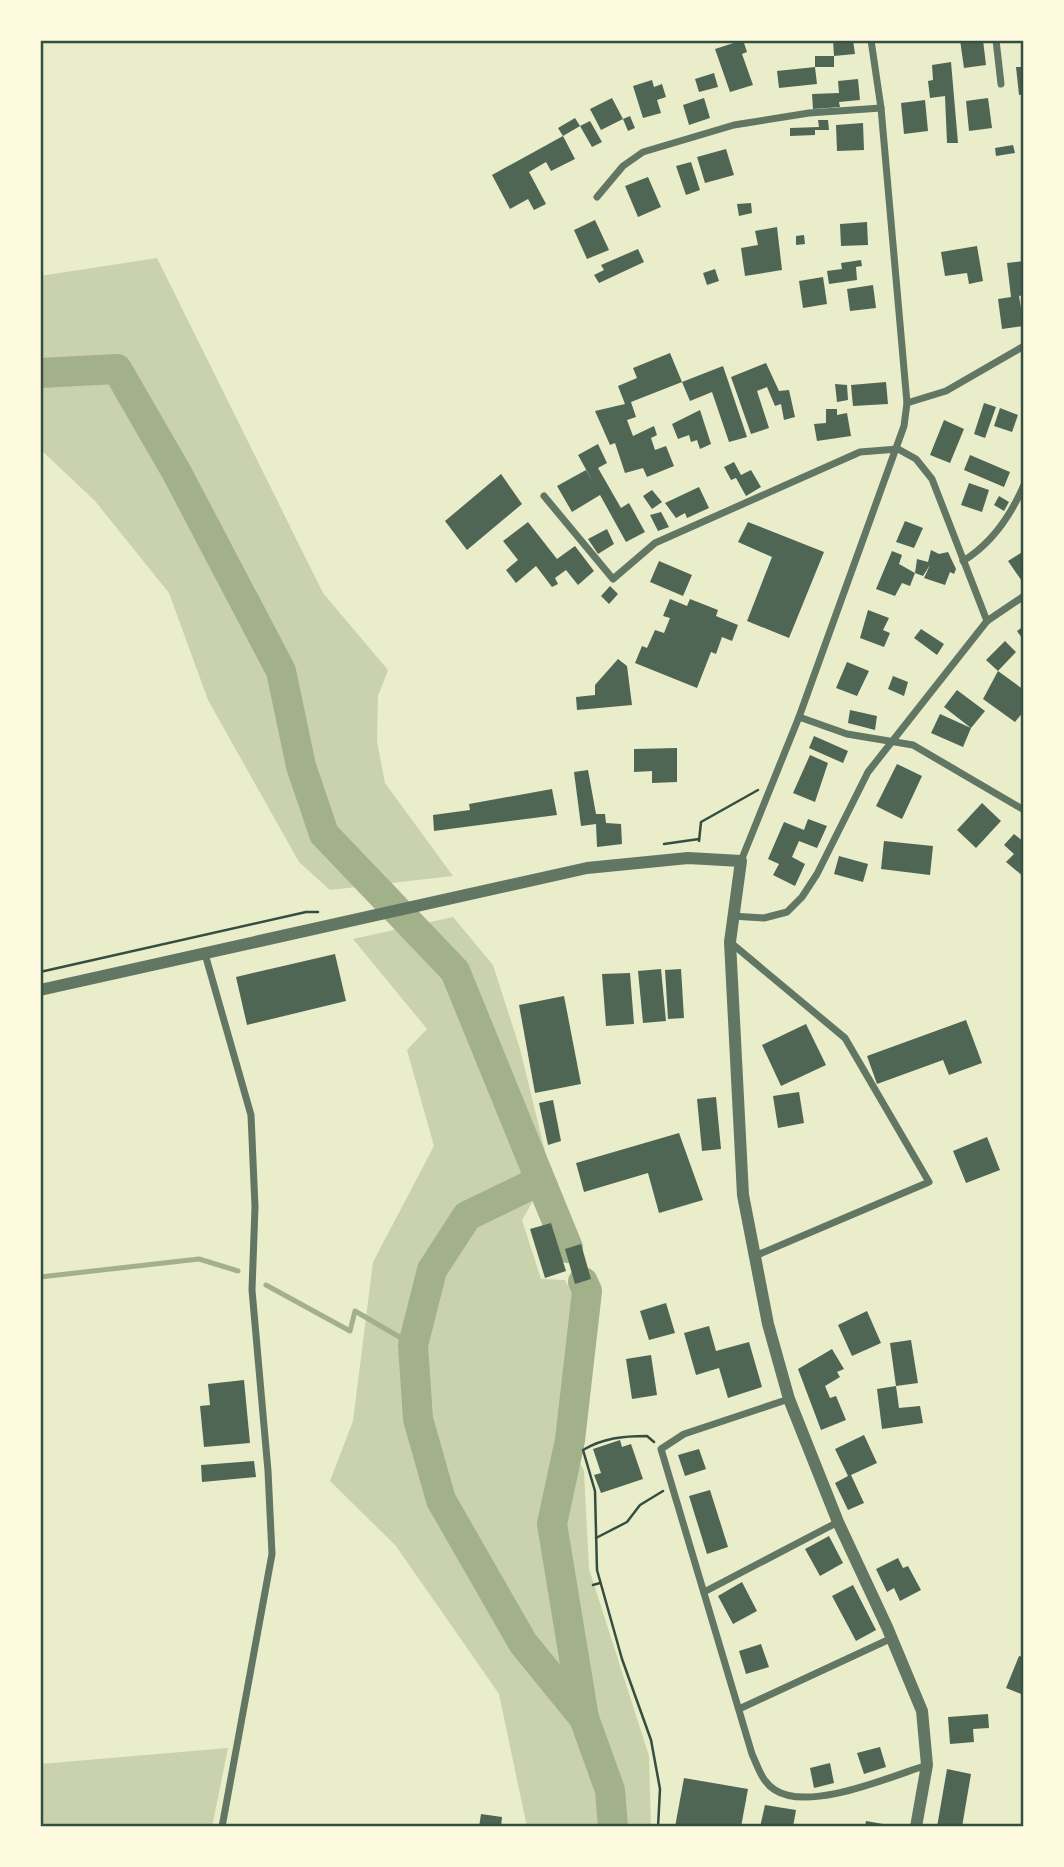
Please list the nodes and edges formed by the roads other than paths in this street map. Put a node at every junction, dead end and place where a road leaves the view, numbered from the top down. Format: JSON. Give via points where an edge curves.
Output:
{"nodes":[{"id":1,"x":871,"y":40,"type":"edge"},
{"id":2,"x":996,"y":40,"type":"edge"},
{"id":3,"x":1001,"y":84,"type":"dead end"},
{"id":4,"x":881,"y":108,"type":"junction"},
{"id":5,"x":597,"y":197,"type":"dead end"},
{"id":6,"x":1024,"y":346,"type":"edge"},
{"id":7,"x":907,"y":403,"type":"junction"},
{"id":8,"x":898,"y":449,"type":"junction"},
{"id":9,"x":1024,"y":485,"type":"edge"},
{"id":10,"x":544,"y":496,"type":"dead end"},
{"id":11,"x":963,"y":561,"type":"junction"},
{"id":12,"x":1024,"y":596,"type":"edge"},
{"id":13,"x":987,"y":621,"type":"junction"},
{"id":14,"x":799,"y":718,"type":"junction"},
{"id":15,"x":893,"y":739,"type":"junction"},
{"id":16,"x":1024,"y":810,"type":"edge"},
{"id":17,"x":741,"y":860,"type":"junction"},
{"id":18,"x":732,"y":916,"type":"junction"},
{"id":19,"x":730,"y":942,"type":"junction"},
{"id":20,"x":205,"y":954,"type":"junction"},
{"id":21,"x":40,"y":990,"type":"edge"},
{"id":22,"x":755,"y":1256,"type":"junction"},
{"id":23,"x":789,"y":1399,"type":"junction"},
{"id":24,"x":838,"y":1522,"type":"junction"},
{"id":25,"x":704,"y":1592,"type":"junction"},
{"id":26,"x":892,"y":1638,"type":"junction"},
{"id":27,"x":739,"y":1709,"type":"junction"},
{"id":28,"x":928,"y":1765,"type":"junction"},
{"id":29,"x":222,"y":1827,"type":"edge"},
{"id":30,"x":916,"y":1827,"type":"edge"}],
"edges":[{"from":1,"to":4,"type":"street"},
{"from":2,"to":3,"type":"street"},
{"from":4,"to":5,"type":"street","via":[[734,125],[643,152],[623,166]]},
{"from":4,"to":7,"type":"street"},
{"from":6,"to":7,"type":"street","via":[[946,391]]},
{"from":7,"to":8,"type":"street"},
{"from":8,"to":10,"type":"street","via":[[860,452],[655,542],[613,579]]},
{"from":8,"to":11,"type":"street","via":[[916,459],[932,479]]},
{"from":8,"to":14,"type":"street"},
{"from":9,"to":11,"type":"street","via":[[984,549]]},
{"from":11,"to":13,"type":"street"},
{"from":12,"to":13,"type":"street"},
{"from":13,"to":15,"type":"street"},
{"from":14,"to":15,"type":"street","via":[[847,734]]},
{"from":14,"to":17,"type":"street"},
{"from":15,"to":16,"type":"street","via":[[914,745]]},
{"from":15,"to":18,"type":"street","via":[[868,772],[802,897],[787,912],[764,918]]},
{"from":17,"to":18,"type":"street"},
{"from":17,"to":20,"type":"street","via":[[641,861],[587,868]]},
{"from":18,"to":19,"type":"street"},
{"from":19,"to":22,"type":"street","via":[[738,1146]]},
{"from":19,"to":22,"type":"street","via":[[845,1038],[929,1182]]},
{"from":20,"to":21,"type":"street"},
{"from":20,"to":29,"type":"street","via":[[251,1115],[252,1290],[271,1555]]},
{"from":22,"to":23,"type":"street"},
{"from":23,"to":24,"type":"street"},
{"from":23,"to":25,"type":"street","via":[[684,1434],[661,1449]]},
{"from":24,"to":25,"type":"street"},
{"from":24,"to":26,"type":"street"},
{"from":25,"to":27,"type":"street"},
{"from":26,"to":27,"type":"street"},
{"from":26,"to":28,"type":"street","via":[[922,1710]]},
{"from":27,"to":28,"type":"street","via":[[764,1781],[776,1791],[799,1798],[833,1794]]},
{"from":28,"to":30,"type":"street"}]}
